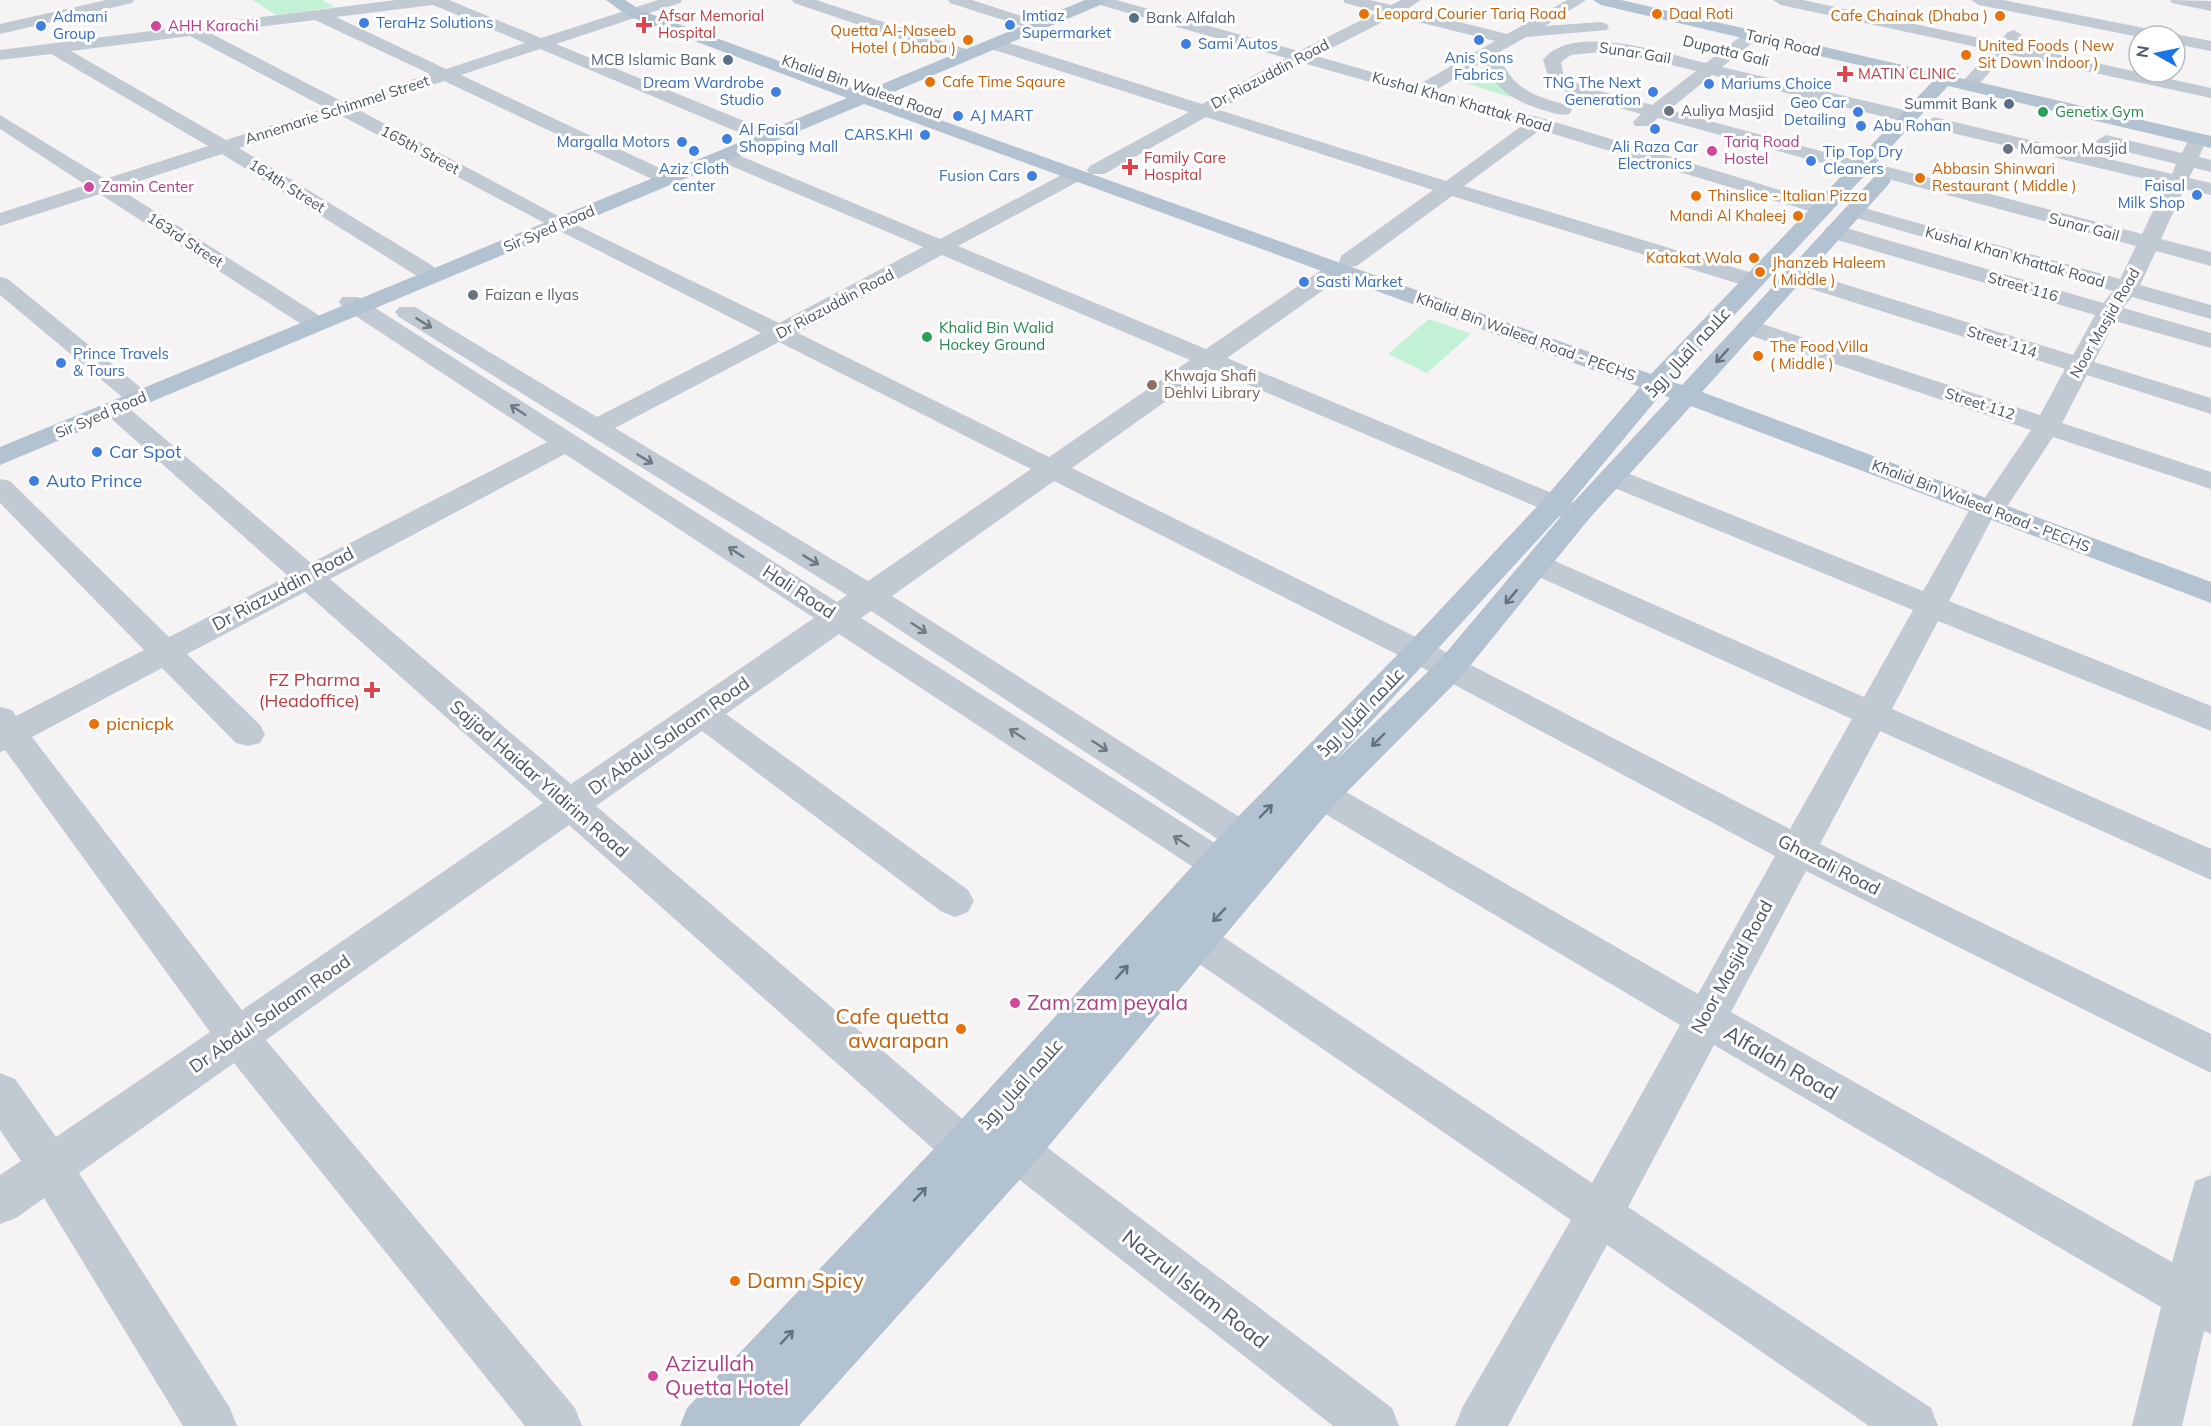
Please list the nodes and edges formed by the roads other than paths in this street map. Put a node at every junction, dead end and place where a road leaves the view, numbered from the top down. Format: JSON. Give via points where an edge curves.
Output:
{"nodes":[{"id":1,"x":126,"y":0,"type":"edge"},
{"id":2,"x":434,"y":0,"type":"edge"},
{"id":3,"x":614,"y":0,"type":"edge"},
{"id":4,"x":674,"y":0,"type":"edge"},
{"id":5,"x":800,"y":0,"type":"edge"},
{"id":6,"x":956,"y":0,"type":"edge"},
{"id":7,"x":1085,"y":0,"type":"edge"},
{"id":8,"x":1099,"y":0,"type":"edge"},
{"id":9,"x":1351,"y":0,"type":"edge"},
{"id":10,"x":1413,"y":0,"type":"edge"},
{"id":11,"x":1578,"y":0,"type":"edge"},
{"id":12,"x":1601,"y":0,"type":"edge"},
{"id":13,"x":1624,"y":0,"type":"edge"},
{"id":14,"x":1979,"y":0,"type":"edge"},
{"id":15,"x":2178,"y":0,"type":"edge"},
{"id":16,"x":1790,"y":1,"type":"edge"},
{"id":17,"x":400,"y":2,"type":"edge"},
{"id":18,"x":2017,"y":3,"type":"edge"},
{"id":19,"x":2040,"y":6,"type":"edge"},
{"id":20,"x":2211,"y":6,"type":"edge"},
{"id":21,"x":636,"y":8,"type":"edge"},
{"id":22,"x":1393,"y":10,"type":"junction"},
{"id":23,"x":239,"y":11,"type":"dead end"},
{"id":24,"x":316,"y":14,"type":"junction"},
{"id":25,"x":256,"y":21,"type":"junction"},
{"id":26,"x":1033,"y":24,"type":"junction"},
{"id":27,"x":1763,"y":27,"type":"junction"},
{"id":28,"x":1619,"y":28,"type":"dead end"},
{"id":29,"x":2127,"y":28,"type":"edge"},
{"id":30,"x":0,"y":29,"type":"edge"},
{"id":31,"x":191,"y":30,"type":"junction"},
{"id":32,"x":1516,"y":36,"type":"junction"},
{"id":33,"x":2187,"y":41,"type":"edge"},
{"id":34,"x":1980,"y":43,"type":"junction"},
{"id":35,"x":540,"y":44,"type":"junction"},
{"id":36,"x":994,"y":44,"type":"junction"},
{"id":37,"x":1711,"y":46,"type":"dead end"},
{"id":38,"x":2211,"y":46,"type":"edge"},
{"id":39,"x":54,"y":48,"type":"junction"},
{"id":40,"x":2002,"y":48,"type":"junction"},
{"id":41,"x":1489,"y":51,"type":"junction"},
{"id":42,"x":1732,"y":51,"type":"junction"},
{"id":43,"x":962,"y":54,"type":"junction"},
{"id":44,"x":0,"y":55,"type":"edge"},
{"id":45,"x":1301,"y":57,"type":"junction"},
{"id":46,"x":1750,"y":58,"type":"dead end"},
{"id":47,"x":1711,"y":68,"type":"junction"},
{"id":48,"x":444,"y":75,"type":"junction"},
{"id":49,"x":1422,"y":90,"type":"junction"},
{"id":50,"x":864,"y":92,"type":"junction"},
{"id":51,"x":2211,"y":93,"type":"edge"},
{"id":52,"x":1939,"y":94,"type":"junction"},
{"id":53,"x":342,"y":109,"type":"junction"},
{"id":54,"x":1204,"y":110,"type":"junction"},
{"id":55,"x":1654,"y":113,"type":"junction"},
{"id":56,"x":1578,"y":115,"type":"dead end"},
{"id":57,"x":0,"y":122,"type":"edge"},
{"id":58,"x":1538,"y":123,"type":"junction"},
{"id":59,"x":1625,"y":128,"type":"junction"},
{"id":60,"x":2208,"y":135,"type":"edge"},
{"id":61,"x":1653,"y":136,"type":"dead end"},
{"id":62,"x":2085,"y":136,"type":"dead end"},
{"id":63,"x":742,"y":145,"type":"junction"},
{"id":64,"x":1612,"y":145,"type":"junction"},
{"id":65,"x":224,"y":147,"type":"junction"},
{"id":66,"x":2190,"y":160,"type":"junction"},
{"id":67,"x":2211,"y":166,"type":"edge"},
{"id":68,"x":1085,"y":173,"type":"junction"},
{"id":69,"x":659,"y":175,"type":"junction"},
{"id":70,"x":2178,"y":182,"type":"junction"},
{"id":71,"x":103,"y":187,"type":"junction"},
{"id":72,"x":1448,"y":188,"type":"junction"},
{"id":73,"x":2211,"y":189,"type":"edge"},
{"id":74,"x":1848,"y":196,"type":"junction"},
{"id":75,"x":591,"y":207,"type":"junction"},
{"id":76,"x":0,"y":220,"type":"edge"},
{"id":77,"x":557,"y":221,"type":"junction"},
{"id":78,"x":2148,"y":244,"type":"junction"},
{"id":79,"x":942,"y":246,"type":"junction"},
{"id":80,"x":2211,"y":259,"type":"edge"},
{"id":81,"x":1343,"y":265,"type":"junction"},
{"id":82,"x":425,"y":272,"type":"junction"},
{"id":83,"x":1794,"y":276,"type":"junction"},
{"id":84,"x":2140,"y":277,"type":"junction"},
{"id":85,"x":1754,"y":281,"type":"junction"},
{"id":86,"x":0,"y":285,"type":"edge"},
{"id":87,"x":367,"y":300,"type":"junction"},
{"id":88,"x":2108,"y":312,"type":"junction"},
{"id":89,"x":2211,"y":312,"type":"edge"},
{"id":90,"x":309,"y":319,"type":"junction"},
{"id":91,"x":1748,"y":327,"type":"junction"},
{"id":92,"x":781,"y":333,"type":"junction"},
{"id":93,"x":2211,"y":341,"type":"edge"},
{"id":94,"x":1209,"y":360,"type":"junction"},
{"id":95,"x":2079,"y":366,"type":"junction"},
{"id":96,"x":1676,"y":384,"type":"junction"},
{"id":97,"x":123,"y":401,"type":"junction"},
{"id":98,"x":2211,"y":406,"type":"edge"},
{"id":99,"x":66,"y":424,"type":"junction"},
{"id":100,"x":2047,"y":426,"type":"junction"},
{"id":101,"x":583,"y":436,"type":"junction"},
{"id":102,"x":0,"y":445,"type":"edge"},
{"id":103,"x":0,"y":457,"type":"edge"},
{"id":104,"x":1052,"y":470,"type":"junction"},
{"id":105,"x":1612,"y":477,"type":"junction"},
{"id":106,"x":2211,"y":481,"type":"edge"},
{"id":107,"x":0,"y":487,"type":"edge"},
{"id":108,"x":1991,"y":503,"type":"junction"},
{"id":109,"x":1566,"y":509,"type":"junction"},
{"id":110,"x":1538,"y":565,"type":"junction"},
{"id":111,"x":307,"y":576,"type":"junction"},
{"id":112,"x":2211,"y":576,"type":"edge"},
{"id":113,"x":2211,"y":593,"type":"edge"},
{"id":114,"x":870,"y":596,"type":"junction"},
{"id":115,"x":1932,"y":607,"type":"junction"},
{"id":116,"x":838,"y":618,"type":"junction"},
{"id":117,"x":166,"y":652,"type":"junction"},
{"id":118,"x":1419,"y":652,"type":"junction"},
{"id":119,"x":1450,"y":669,"type":"junction"},
{"id":120,"x":702,"y":713,"type":"junction"},
{"id":121,"x":1874,"y":714,"type":"junction"},
{"id":122,"x":2211,"y":718,"type":"edge"},
{"id":123,"x":4,"y":731,"type":"edge"},
{"id":124,"x":248,"y":734,"type":"dead end"},
{"id":125,"x":1322,"y":795,"type":"junction"},
{"id":126,"x":568,"y":806,"type":"junction"},
{"id":127,"x":1240,"y":838,"type":"junction"},
{"id":128,"x":1797,"y":850,"type":"junction"},
{"id":129,"x":1272,"y":856,"type":"junction"},
{"id":130,"x":1218,"y":865,"type":"junction"},
{"id":131,"x":2211,"y":865,"type":"edge"},
{"id":132,"x":1248,"y":884,"type":"junction"},
{"id":133,"x":955,"y":901,"type":"dead end"},
{"id":134,"x":1196,"y":940,"type":"junction"},
{"id":135,"x":1704,"y":1018,"type":"junction"},
{"id":136,"x":238,"y":1037,"type":"junction"},
{"id":137,"x":2211,"y":1054,"type":"edge"},
{"id":138,"x":0,"y":1094,"type":"edge"},
{"id":139,"x":964,"y":1148,"type":"junction"},
{"id":140,"x":1017,"y":1151,"type":"junction"},
{"id":141,"x":50,"y":1167,"type":"junction"},
{"id":142,"x":2211,"y":1197,"type":"edge"},
{"id":143,"x":0,"y":1202,"type":"edge"},
{"id":144,"x":1599,"y":1215,"type":"junction"},
{"id":145,"x":2199,"y":1303,"type":"edge"},
{"id":146,"x":212,"y":1426,"type":"edge"},
{"id":147,"x":557,"y":1426,"type":"edge"},
{"id":148,"x":705,"y":1426,"type":"edge"},
{"id":149,"x":765,"y":1426,"type":"edge"},
{"id":150,"x":1374,"y":1426,"type":"edge"},
{"id":151,"x":1480,"y":1426,"type":"edge"},
{"id":152,"x":1914,"y":1426,"type":"edge"},
{"id":153,"x":2157,"y":1426,"type":"edge"}],
"edges":[{"from":1,"to":30,"type":"street"},
{"from":2,"to":17,"type":"street"},
{"from":2,"to":35,"type":"street"},
{"from":3,"to":21,"type":"main road","name":"Khalid Bin Waleed Road"},
{"from":4,"to":21,"type":"street","name":"Annemarie Schimmel Street"},
{"from":5,"to":43,"type":"street"},
{"from":6,"to":26,"type":"street"},
{"from":7,"to":26,"type":"main road","name":"Sir Syed Road"},
{"from":8,"to":26,"type":"main road","name":"Sir Syed Road"},
{"from":8,"to":45,"type":"street","name":"Kushal Khan Khattak Road"},
{"from":9,"to":22,"type":"street"},
{"from":10,"to":22,"type":"street","name":"Dr Riazuddin Road"},
{"from":11,"to":32,"type":"street"},
{"from":12,"to":27,"type":"main road","name":"Tariq Road"},
{"from":13,"to":27,"type":"main road","name":"Tariq Road"},
{"from":14,"to":18,"type":"street"},
{"from":15,"to":20,"type":"street"},
{"from":16,"to":27,"type":"street"},
{"from":16,"to":34,"type":"street"},
{"from":17,"to":24,"type":"street"},
{"from":18,"to":19,"type":"street"},
{"from":18,"to":34,"type":"street","name":"علامہ اقبال روڈ"},
{"from":19,"to":29,"type":"street"},
{"from":19,"to":40,"type":"street","name":"علامہ اقبال روڈ"},
{"from":21,"to":35,"type":"street","name":"Annemarie Schimmel Street"},
{"from":21,"to":50,"type":"main road","name":"Khalid Bin Waleed Road"},
{"from":22,"to":32,"type":"street"},
{"from":22,"to":45,"type":"street","name":"Dr Riazuddin Road"},
{"from":23,"to":25,"type":"street"},
{"from":24,"to":25,"type":"street"},
{"from":24,"to":48,"type":"street"},
{"from":25,"to":31,"type":"street"},
{"from":26,"to":36,"type":"main road","name":"Sir Syed Road"},
{"from":26,"to":43,"type":"main road","name":"Sir Syed Road"},
{"from":27,"to":42,"type":"street"},
{"from":27,"to":52,"type":"main road","name":"Tariq Road"},
{"from":28,"to":32,"type":"street"},
{"from":31,"to":39,"type":"street"},
{"from":31,"to":53,"type":"street","name":"165th Street"},
{"from":32,"to":41,"type":"street"},
{"from":33,"to":38,"type":"street"},
{"from":34,"to":40,"type":"street"},
{"from":34,"to":52,"type":"street","name":"علامہ اقبال روڈ"},
{"from":35,"to":48,"type":"street","name":"Annemarie Schimmel Street"},
{"from":35,"to":63,"type":"street"},
{"from":36,"to":43,"type":"main road","name":"Sir Syed Road"},
{"from":36,"to":54,"type":"street"},
{"from":37,"to":42,"type":"street","name":"Dupatta Gali"},
{"from":39,"to":44,"type":"street"},
{"from":39,"to":65,"type":"street","name":"164th Street"},
{"from":40,"to":51,"type":"street"},
{"from":40,"to":52,"type":"street","name":"علامہ اقبال روڈ"},
{"from":41,"to":49,"type":"street"},
{"from":41,"to":56,"type":"street","via":[[1498,74],[1509,87],[1529,100]]},
{"from":42,"to":46,"type":"street","name":"Dupatta Gali"},
{"from":42,"to":47,"type":"street"},
{"from":43,"to":50,"type":"main road","name":"Sir Syed Road"},
{"from":45,"to":49,"type":"street","name":"Kushal Khan Khattak Road"},
{"from":45,"to":54,"type":"street","name":"Dr Riazuddin Road"},
{"from":47,"to":52,"type":"street","name":"Sunar Gail"},
{"from":47,"to":55,"type":"street"},
{"from":47,"to":55,"type":"street","name":"Sunar Gail","via":[[1612,46],[1567,50],[1552,60],[1555,75],[1575,90]]},
{"from":48,"to":53,"type":"street","name":"Annemarie Schimmel Street"},
{"from":48,"to":69,"type":"street"},
{"from":49,"to":58,"type":"street","name":"Kushal Khan Khattak Road"},
{"from":50,"to":63,"type":"main road","name":"Sir Syed Road"},
{"from":50,"to":68,"type":"main road","name":"Khalid Bin Waleed Road"},
{"from":52,"to":60,"type":"main road","name":"Tariq Road"},
{"from":52,"to":70,"type":"street","name":"Sunar Gail"},
{"from":52,"to":74,"type":"main road","name":"علامہ اقبال روڈ"},
{"from":53,"to":65,"type":"street","name":"Annemarie Schimmel Street"},
{"from":53,"to":77,"type":"street","name":"165th Street"},
{"from":54,"to":68,"type":"street","name":"Dr Riazuddin Road"},
{"from":54,"to":72,"type":"street"},
{"from":55,"to":59,"type":"street"},
{"from":55,"to":74,"type":"street","name":"Sunar Gail"},
{"from":57,"to":71,"type":"street","name":"163rd Street"},
{"from":58,"to":64,"type":"street","name":"Kushal Khan Khattak Road"},
{"from":58,"to":72,"type":"street","name":"Dr Abdul Salaam Road"},
{"from":59,"to":61,"type":"street"},
{"from":59,"to":64,"type":"street"},
{"from":60,"to":66,"type":"street","name":"Noor Masjid Road"},
{"from":62,"to":66,"type":"street"},
{"from":63,"to":69,"type":"main road","name":"Sir Syed Road"},
{"from":63,"to":75,"type":"main road","name":"Sir Syed Road"},
{"from":63,"to":79,"type":"street"},
{"from":64,"to":74,"type":"street","name":"Kushal Khan Khattak Road"},
{"from":65,"to":71,"type":"street","name":"Annemarie Schimmel Street"},
{"from":65,"to":82,"type":"street","name":"164th Street"},
{"from":66,"to":67,"type":"street"},
{"from":66,"to":70,"type":"street","name":"Noor Masjid Road"},
{"from":68,"to":79,"type":"street","name":"Dr Riazuddin Road"},
{"from":68,"to":81,"type":"main road","name":"Khalid Bin Waleed Road - PECHS"},
{"from":69,"to":75,"type":"main road","name":"Sir Syed Road"},
{"from":70,"to":73,"type":"street","name":"Sunar Gail"},
{"from":70,"to":78,"type":"street","name":"Noor Masjid Road"},
{"from":71,"to":76,"type":"street","name":"Annemarie Schimmel Street"},
{"from":71,"to":90,"type":"street","name":"163rd Street"},
{"from":72,"to":81,"type":"street","name":"Dr Abdul Salaam Road"},
{"from":72,"to":85,"type":"street"},
{"from":74,"to":78,"type":"street","name":"Sunar Gail"},
{"from":74,"to":83,"type":"main road","name":"علامہ اقبال روڈ"},
{"from":74,"to":84,"type":"street","name":"Kushal Khan Khattak Road"},
{"from":74,"to":85,"type":"main road","name":"علامہ اقبال روڈ"},
{"from":74,"to":88,"type":"street","name":"Street 116"},
{"from":75,"to":77,"type":"main road","name":"Sir Syed Road"},
{"from":77,"to":82,"type":"main road","name":"Sir Syed Road"},
{"from":77,"to":87,"type":"main road","name":"Sir Syed Road"},
{"from":77,"to":92,"type":"street","name":"165th Street"},
{"from":78,"to":80,"type":"street","name":"Sunar Gail"},
{"from":78,"to":84,"type":"street","name":"Noor Masjid Road"},
{"from":79,"to":92,"type":"street","name":"Dr Riazuddin Road"},
{"from":79,"to":94,"type":"street"},
{"from":81,"to":94,"type":"street","name":"Dr Abdul Salaam Road"},
{"from":81,"to":96,"type":"main road","name":"Khalid Bin Waleed Road - PECHS"},
{"from":82,"to":87,"type":"main road","name":"Sir Syed Road"},
{"from":83,"to":91,"type":"main road","name":"علامہ اقبال روڈ"},
{"from":83,"to":95,"type":"street","name":"Street 114"},
{"from":84,"to":88,"type":"street","name":"Noor Masjid Road"},
{"from":84,"to":89,"type":"street","name":"Kushal Khan Khattak Road"},
{"from":85,"to":96,"type":"main road","name":"علامہ اقبال روڈ"},
{"from":86,"to":97,"type":"street","name":"Sajjad Haidar Yildirim Road"},
{"from":87,"to":90,"type":"main road","name":"Sir Syed Road"},
{"from":87,"to":97,"type":"main road","name":"Sir Syed Road"},
{"from":87,"to":101,"type":"street","name":"Hali Road"},
{"from":88,"to":93,"type":"street","name":"Street 116"},
{"from":88,"to":95,"type":"street","name":"Noor Masjid Road"},
{"from":90,"to":97,"type":"main road","name":"Sir Syed Road"},
{"from":91,"to":96,"type":"main road","name":"علامہ اقبال روڈ","one_way":true},
{"from":91,"to":100,"type":"street","name":"Street 112"},
{"from":92,"to":101,"type":"street","name":"Dr Riazuddin Road"},
{"from":92,"to":104,"type":"street","name":"165th Street"},
{"from":94,"to":104,"type":"street","name":"Dr Abdul Salaam Road"},
{"from":94,"to":109,"type":"street"},
{"from":95,"to":98,"type":"street","name":"Street 114"},
{"from":95,"to":100,"type":"street","name":"Noor Masjid Road"},
{"from":96,"to":105,"type":"main road","name":"علامہ اقبال روڈ"},
{"from":96,"to":108,"type":"main road","name":"Khalid Bin Waleed Road - PECHS"},
{"from":96,"to":109,"type":"main road","name":"علامہ اقبال روڈ"},
{"from":97,"to":99,"type":"main road","name":"Sir Syed Road"},
{"from":97,"to":111,"type":"street","name":"Sajjad Haidar Yildirim Road"},
{"from":99,"to":102,"type":"main road","name":"Sir Syed Road"},
{"from":99,"to":103,"type":"main road","name":"Sir Syed Road"},
{"from":100,"to":106,"type":"street","name":"Street 112"},
{"from":100,"to":108,"type":"street","name":"Noor Masjid Road"},
{"from":101,"to":111,"type":"street","name":"Dr Riazuddin Road"},
{"from":101,"to":114,"type":"street","name":"Hali Road","one_way":true},
{"from":116,"to":101,"type":"street","name":"Hali Road","one_way":true},
{"from":104,"to":114,"type":"street","name":"Dr Abdul Salaam Road"},
{"from":104,"to":118,"type":"street","name":"Ghazali Road"},
{"from":105,"to":109,"type":"main road","name":"علامہ اقبال روڈ"},
{"from":105,"to":115,"type":"street"},
{"from":107,"to":117,"type":"street"},
{"from":108,"to":112,"type":"main road","name":"Khalid Bin Waleed Road - PECHS"},
{"from":108,"to":113,"type":"main road","name":"Khalid Bin Waleed Road - PECHS"},
{"from":108,"to":115,"type":"street","name":"Noor Masjid Road"},
{"from":109,"to":110,"type":"main road","name":"علامہ اقبال روڈ"},
{"from":109,"to":118,"type":"main road","name":"علامہ اقبال روڈ"},
{"from":110,"to":119,"type":"main road","name":"علامہ اقبال روڈ","one_way":true},
{"from":110,"to":121,"type":"street"},
{"from":111,"to":117,"type":"street","name":"Dr Riazuddin Road"},
{"from":111,"to":126,"type":"street","name":"Sajjad Haidar Yildirim Road"},
{"from":114,"to":116,"type":"street","name":"Dr Abdul Salaam Road"},
{"from":114,"to":127,"type":"street","name":"Hali Road","one_way":true},
{"from":115,"to":121,"type":"street","name":"Noor Masjid Road"},
{"from":115,"to":122,"type":"street"},
{"from":116,"to":120,"type":"street","name":"Dr Abdul Salaam Road"},
{"from":130,"to":116,"type":"street","name":"Hali Road","one_way":true},
{"from":117,"to":123,"type":"street","name":"Dr Riazuddin Road"},
{"from":117,"to":124,"type":"street"},
{"from":118,"to":119,"type":"street","name":"Ghazali Road"},
{"from":127,"to":118,"type":"main road","name":"علامہ اقبال روڈ","one_way":true},
{"from":119,"to":125,"type":"main road","name":"علامہ اقبال روڈ","one_way":true},
{"from":119,"to":128,"type":"street","name":"Ghazali Road"},
{"from":120,"to":126,"type":"street","name":"Dr Abdul Salaam Road"},
{"from":120,"to":133,"type":"street"},
{"from":121,"to":128,"type":"street","name":"Noor Masjid Road"},
{"from":121,"to":131,"type":"street"},
{"from":123,"to":136,"type":"street"},
{"from":125,"to":129,"type":"main road","name":"علامہ اقبال روڈ"},
{"from":125,"to":135,"type":"street","name":"Alfalah Road"},
{"from":126,"to":136,"type":"street","name":"Dr Abdul Salaam Road"},
{"from":126,"to":139,"type":"street","name":"Sajjad Haidar Yildirim Road"},
{"from":127,"to":129,"type":"street","name":"Hali Road"},
{"from":127,"to":130,"type":"main road","name":"علامہ اقبال روڈ"},
{"from":128,"to":135,"type":"street","name":"Noor Masjid Road"},
{"from":128,"to":137,"type":"street","name":"Ghazali Road"},
{"from":129,"to":132,"type":"main road","name":"علامہ اقبال روڈ"},
{"from":130,"to":132,"type":"street","name":"Hali Road"},
{"from":139,"to":130,"type":"main road","name":"علامہ اقبال روڈ","one_way":true},
{"from":132,"to":134,"type":"main road","name":"علامہ اقبال روڈ","one_way":true},
{"from":134,"to":140,"type":"main road","name":"علامہ اقبال روڈ"},
{"from":134,"to":144,"type":"street"},
{"from":135,"to":144,"type":"street","name":"Noor Masjid Road"},
{"from":135,"to":145,"type":"street","name":"Alfalah Road"},
{"from":136,"to":141,"type":"street","name":"Dr Abdul Salaam Road"},
{"from":136,"to":147,"type":"street"},
{"from":138,"to":141,"type":"street"},
{"from":148,"to":139,"type":"main road","name":"علامہ اقبال روڈ","one_way":true},
{"from":140,"to":149,"type":"main road","name":"علامہ اقبال روڈ"},
{"from":140,"to":150,"type":"street","name":"Nazrul Islam Road"},
{"from":141,"to":143,"type":"street","name":"Dr Abdul Salaam Road"},
{"from":141,"to":146,"type":"street"},
{"from":142,"to":145,"type":"street"},
{"from":144,"to":151,"type":"street","name":"Noor Masjid Road"},
{"from":144,"to":152,"type":"street"},
{"from":145,"to":153,"type":"street"}]}
